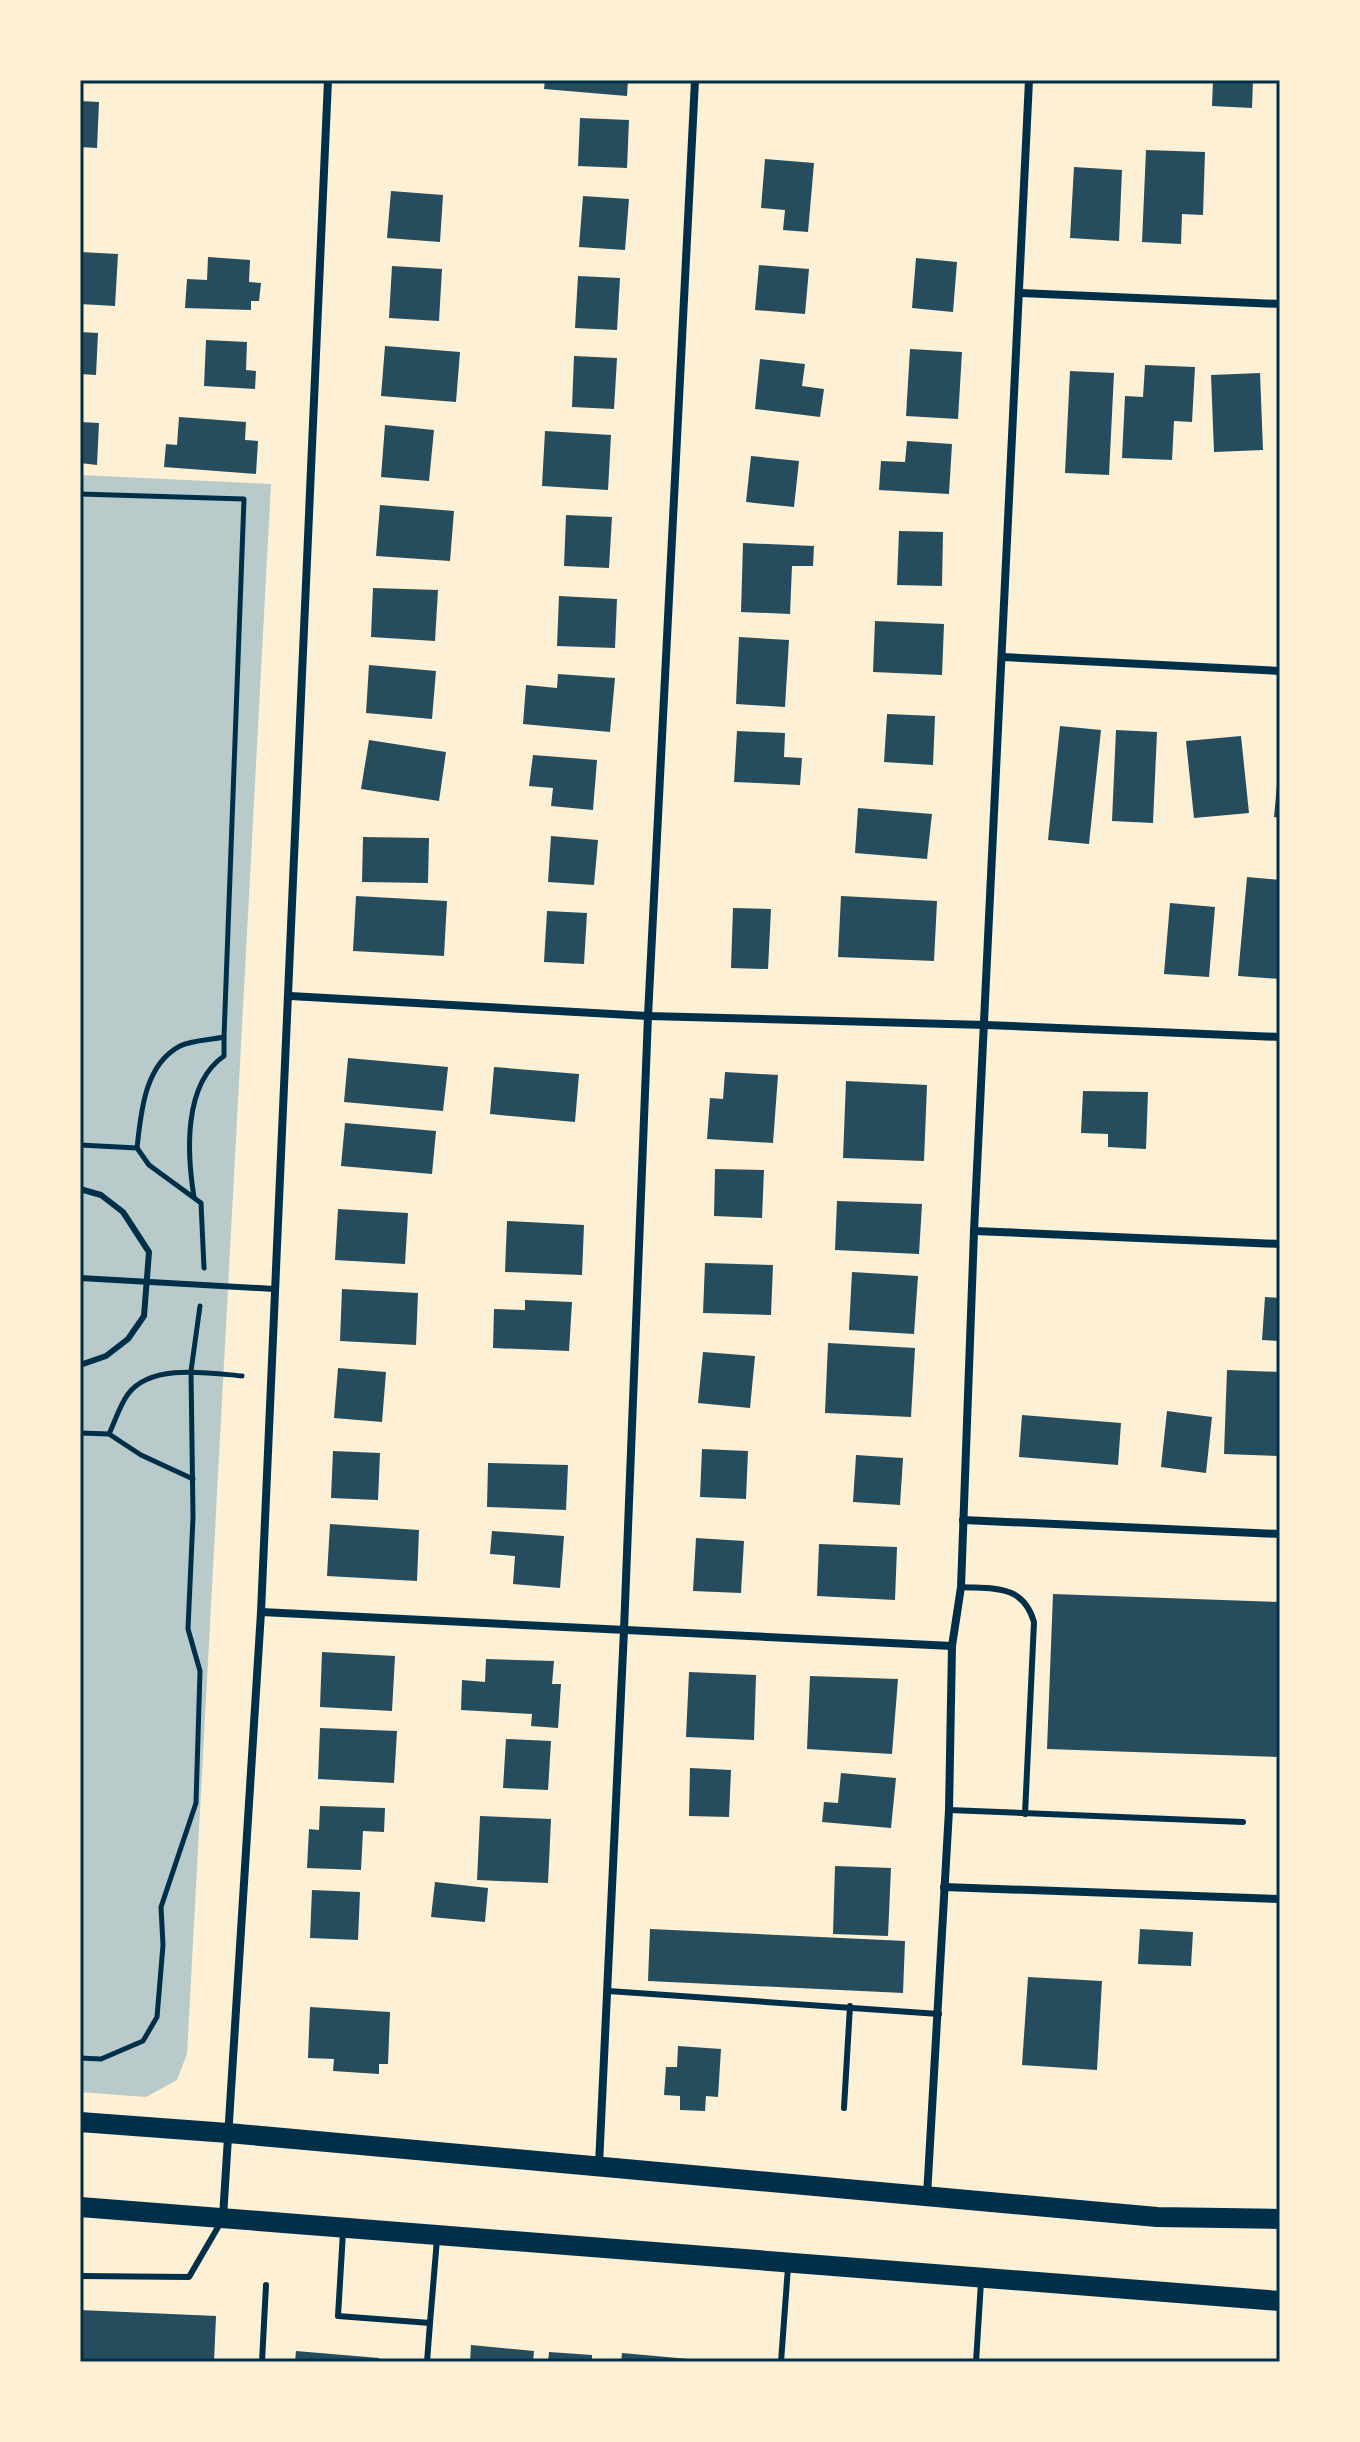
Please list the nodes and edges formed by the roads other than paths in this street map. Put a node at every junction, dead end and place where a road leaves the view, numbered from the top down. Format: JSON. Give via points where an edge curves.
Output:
{"nodes":[{"id":1,"x":328,"y":80,"type":"edge"},
{"id":2,"x":695,"y":80,"type":"edge"},
{"id":3,"x":1029,"y":80,"type":"edge"},
{"id":4,"x":1020,"y":293,"type":"junction"},
{"id":5,"x":1280,"y":304,"type":"edge"},
{"id":6,"x":1003,"y":657,"type":"junction"},
{"id":7,"x":1280,"y":671,"type":"edge"},
{"id":8,"x":290,"y":996,"type":"junction"},
{"id":9,"x":648,"y":1016,"type":"junction"},
{"id":10,"x":986,"y":1025,"type":"junction"},
{"id":11,"x":1280,"y":1037,"type":"edge"},
{"id":12,"x":80,"y":1189,"type":"edge"},
{"id":13,"x":974,"y":1231,"type":"junction"},
{"id":14,"x":1280,"y":1244,"type":"edge"},
{"id":15,"x":80,"y":1278,"type":"edge"},
{"id":16,"x":147,"y":1280,"type":"junction"},
{"id":17,"x":274,"y":1289,"type":"junction"},
{"id":18,"x":80,"y":1365,"type":"edge"},
{"id":19,"x":963,"y":1520,"type":"junction"},
{"id":20,"x":1280,"y":1534,"type":"edge"},
{"id":21,"x":961,"y":1587,"type":"junction"},
{"id":22,"x":261,"y":1612,"type":"junction"},
{"id":23,"x":624,"y":1630,"type":"junction"},
{"id":24,"x":952,"y":1646,"type":"junction"},
{"id":25,"x":949,"y":1810,"type":"junction"},
{"id":26,"x":1025,"y":1814,"type":"junction"},
{"id":27,"x":1243,"y":1822,"type":"dead end"},
{"id":28,"x":944,"y":1887,"type":"junction"},
{"id":29,"x":1280,"y":1899,"type":"edge"},
{"id":30,"x":608,"y":1991,"type":"junction"},
{"id":31,"x":850,"y":2006,"type":"junction"},
{"id":32,"x":939,"y":2014,"type":"junction"},
{"id":33,"x":844,"y":2108,"type":"dead end"},
{"id":34,"x":80,"y":2122,"type":"edge"},
{"id":35,"x":228,"y":2133,"type":"junction"},
{"id":36,"x":599,"y":2168,"type":"junction"},
{"id":37,"x":927,"y":2196,"type":"junction"},
{"id":38,"x":80,"y":2207,"type":"edge"},
{"id":39,"x":222,"y":2219,"type":"junction"},
{"id":40,"x":1280,"y":2219,"type":"edge"},
{"id":41,"x":343,"y":2228,"type":"junction"},
{"id":42,"x":437,"y":2235,"type":"junction"},
{"id":43,"x":788,"y":2264,"type":"junction"},
{"id":44,"x":80,"y":2276,"type":"edge"},
{"id":45,"x":982,"y":2279,"type":"junction"},
{"id":46,"x":266,"y":2285,"type":"dead end"},
{"id":47,"x":1280,"y":2301,"type":"edge"},
{"id":48,"x":430,"y":2323,"type":"junction"},
{"id":49,"x":262,"y":2362,"type":"edge"},
{"id":50,"x":427,"y":2362,"type":"edge"},
{"id":51,"x":781,"y":2362,"type":"edge"},
{"id":52,"x":976,"y":2362,"type":"edge"}],
"edges":[{"from":1,"to":8,"type":"street"},
{"from":2,"to":9,"type":"street"},
{"from":3,"to":4,"type":"street"},
{"from":4,"to":5,"type":"street"},
{"from":4,"to":6,"type":"street"},
{"from":6,"to":7,"type":"street"},
{"from":6,"to":10,"type":"street"},
{"from":8,"to":9,"type":"street"},
{"from":8,"to":17,"type":"street"},
{"from":9,"to":10,"type":"street"},
{"from":9,"to":23,"type":"street"},
{"from":10,"to":11,"type":"street"},
{"from":10,"to":13,"type":"street"},
{"from":12,"to":16,"type":"lane","via":[[101,1195],[137,1231],[149,1252]]},
{"from":13,"to":14,"type":"street"},
{"from":13,"to":19,"type":"street"},
{"from":15,"to":16,"type":"lane"},
{"from":16,"to":17,"type":"lane"},
{"from":16,"to":18,"type":"lane","via":[[144,1316],[128,1339],[106,1356]]},
{"from":17,"to":22,"type":"street"},
{"from":19,"to":20,"type":"street"},
{"from":19,"to":21,"type":"street"},
{"from":21,"to":24,"type":"street"},
{"from":21,"to":26,"type":"lane","via":[[1010,1590],[1030,1609],[1034,1622]]},
{"from":22,"to":23,"type":"street"},
{"from":22,"to":35,"type":"street"},
{"from":23,"to":24,"type":"street"},
{"from":23,"to":30,"type":"street"},
{"from":24,"to":25,"type":"street"},
{"from":25,"to":26,"type":"lane"},
{"from":25,"to":28,"type":"street"},
{"from":26,"to":27,"type":"lane"},
{"from":28,"to":29,"type":"street"},
{"from":28,"to":32,"type":"street"},
{"from":30,"to":31,"type":"lane"},
{"from":30,"to":36,"type":"street"},
{"from":31,"to":32,"type":"lane"},
{"from":31,"to":33,"type":"lane"},
{"from":32,"to":37,"type":"street"},
{"from":34,"to":35,"type":"main road"},
{"from":35,"to":36,"type":"main road"},
{"from":35,"to":39,"type":"street"},
{"from":36,"to":37,"type":"main road"},
{"from":37,"to":40,"type":"main road","via":[[1157,2217]]},
{"from":38,"to":39,"type":"main road"},
{"from":39,"to":41,"type":"main road"},
{"from":39,"to":44,"type":"lane","via":[[189,2277]]},
{"from":41,"to":42,"type":"main road"},
{"from":41,"to":48,"type":"lane","via":[[338,2316]]},
{"from":42,"to":43,"type":"main road"},
{"from":42,"to":48,"type":"lane"},
{"from":43,"to":45,"type":"main road"},
{"from":43,"to":51,"type":"lane"},
{"from":45,"to":47,"type":"main road"},
{"from":45,"to":52,"type":"lane"},
{"from":46,"to":49,"type":"lane"},
{"from":48,"to":50,"type":"lane"}]}
